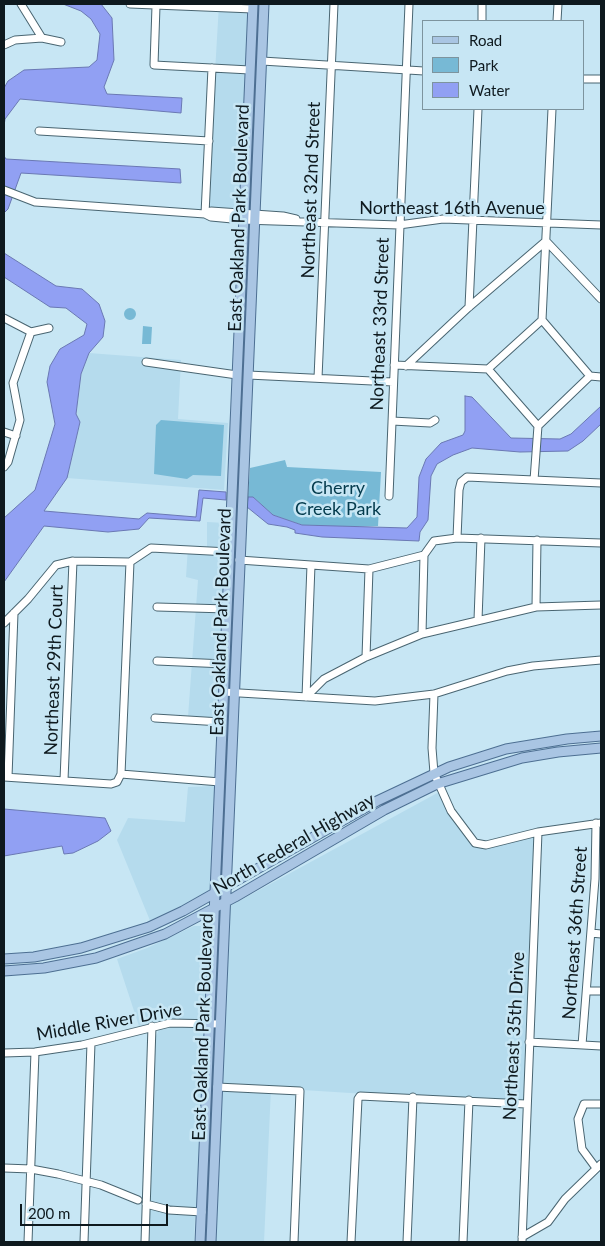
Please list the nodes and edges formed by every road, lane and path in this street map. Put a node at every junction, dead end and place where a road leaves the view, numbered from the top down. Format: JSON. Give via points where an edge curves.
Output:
{"nodes":[{"id":1,"x":21,"y":4,"type":"edge"},
{"id":2,"x":130,"y":4,"type":"edge"},
{"id":3,"x":264,"y":4,"type":"edge"},
{"id":4,"x":334,"y":4,"type":"edge"},
{"id":5,"x":408,"y":4,"type":"edge"},
{"id":6,"x":482,"y":4,"type":"edge"},
{"id":7,"x":558,"y":4,"type":"edge"},
{"id":8,"x":156,"y":6,"type":"junction"},
{"id":9,"x":253,"y":6,"type":"edge"},
{"id":10,"x":482,"y":20,"type":"edge"},
{"id":11,"x":557,"y":20,"type":"edge"},
{"id":12,"x":42,"y":38,"type":"junction"},
{"id":13,"x":61,"y":42,"type":"dead end"},
{"id":14,"x":4,"y":45,"type":"edge"},
{"id":15,"x":251,"y":51,"type":"junction"},
{"id":16,"x":262,"y":61,"type":"junction"},
{"id":17,"x":332,"y":65,"type":"junction"},
{"id":18,"x":212,"y":68,"type":"junction"},
{"id":19,"x":250,"y":70,"type":"junction"},
{"id":20,"x":406,"y":70,"type":"junction"},
{"id":21,"x":422,"y":71,"type":"edge"},
{"id":22,"x":585,"y":78,"type":"edge"},
{"id":23,"x":601,"y":79,"type":"edge"},
{"id":24,"x":478,"y":110,"type":"edge"},
{"id":25,"x":552,"y":110,"type":"edge"},
{"id":26,"x":39,"y":131,"type":"dead end"},
{"id":27,"x":209,"y":140,"type":"junction"},
{"id":28,"x":4,"y":190,"type":"edge"},
{"id":29,"x":205,"y":214,"type":"junction"},
{"id":30,"x":243,"y":217,"type":"junction"},
{"id":31,"x":255,"y":218,"type":"junction"},
{"id":32,"x":473,"y":220,"type":"junction"},
{"id":33,"x":325,"y":222,"type":"junction"},
{"id":34,"x":547,"y":223,"type":"junction"},
{"id":35,"x":399,"y":225,"type":"junction"},
{"id":36,"x":601,"y":225,"type":"edge"},
{"id":37,"x":546,"y":241,"type":"junction"},
{"id":38,"x":601,"y":298,"type":"edge"},
{"id":39,"x":469,"y":307,"type":"junction"},
{"id":40,"x":4,"y":318,"type":"edge"},
{"id":41,"x":542,"y":320,"type":"junction"},
{"id":42,"x":49,"y":328,"type":"dead end"},
{"id":43,"x":31,"y":332,"type":"junction"},
{"id":44,"x":146,"y":362,"type":"dead end"},
{"id":45,"x":237,"y":363,"type":"junction"},
{"id":46,"x":394,"y":365,"type":"junction"},
{"id":47,"x":406,"y":366,"type":"junction"},
{"id":48,"x":488,"y":369,"type":"junction"},
{"id":49,"x":232,"y":375,"type":"junction"},
{"id":50,"x":248,"y":375,"type":"junction"},
{"id":51,"x":590,"y":376,"type":"junction"},
{"id":52,"x":601,"y":377,"type":"edge"},
{"id":53,"x":318,"y":378,"type":"junction"},
{"id":54,"x":4,"y":379,"type":"edge"},
{"id":55,"x":393,"y":382,"type":"junction"},
{"id":56,"x":12,"y":383,"type":"junction"},
{"id":57,"x":248,"y":387,"type":"junction"},
{"id":58,"x":435,"y":420,"type":"dead end"},
{"id":59,"x":392,"y":421,"type":"junction"},
{"id":60,"x":538,"y":426,"type":"junction"},
{"id":61,"x":4,"y":432,"type":"edge"},
{"id":62,"x":16,"y":436,"type":"junction"},
{"id":63,"x":4,"y":467,"type":"edge"},
{"id":64,"x":534,"y":480,"type":"junction"},
{"id":65,"x":601,"y":483,"type":"edge"},
{"id":66,"x":388,"y":496,"type":"dead end"},
{"id":67,"x":231,"y":509,"type":"junction"},
{"id":68,"x":242,"y":515,"type":"junction"},
{"id":69,"x":457,"y":538,"type":"junction"},
{"id":70,"x":481,"y":538,"type":"junction"},
{"id":71,"x":537,"y":540,"type":"junction"},
{"id":72,"x":601,"y":543,"type":"edge"},
{"id":73,"x":230,"y":552,"type":"junction"},
{"id":74,"x":424,"y":555,"type":"junction"},
{"id":75,"x":239,"y":560,"type":"junction"},
{"id":76,"x":73,"y":561,"type":"junction"},
{"id":77,"x":130,"y":562,"type":"junction"},
{"id":78,"x":311,"y":564,"type":"junction"},
{"id":79,"x":369,"y":569,"type":"junction"},
{"id":80,"x":601,"y":605,"type":"edge"},
{"id":81,"x":157,"y":607,"type":"dead end"},
{"id":82,"x":536,"y":607,"type":"junction"},
{"id":83,"x":227,"y":609,"type":"junction"},
{"id":84,"x":14,"y":613,"type":"junction"},
{"id":85,"x":478,"y":620,"type":"junction"},
{"id":86,"x":4,"y":623,"type":"edge"},
{"id":87,"x":422,"y":634,"type":"junction"},
{"id":88,"x":366,"y":657,"type":"junction"},
{"id":89,"x":601,"y":660,"type":"edge"},
{"id":90,"x":157,"y":661,"type":"dead end"},
{"id":91,"x":225,"y":664,"type":"junction"},
{"id":92,"x":223,"y":692,"type":"junction"},
{"id":93,"x":234,"y":693,"type":"junction"},
{"id":94,"x":434,"y":694,"type":"junction"},
{"id":95,"x":306,"y":697,"type":"junction"},
{"id":96,"x":155,"y":718,"type":"dead end"},
{"id":97,"x":6,"y":719,"type":"edge"},
{"id":98,"x":221,"y":722,"type":"junction"},
{"id":99,"x":601,"y":736,"type":"edge"},
{"id":100,"x":600,"y":746,"type":"edge"},
{"id":101,"x":434,"y":773,"type":"junction"},
{"id":102,"x":121,"y":774,"type":"junction"},
{"id":103,"x":6,"y":777,"type":"edge"},
{"id":104,"x":64,"y":780,"type":"junction"},
{"id":105,"x":437,"y":784,"type":"junction"},
{"id":106,"x":219,"y":785,"type":"junction"},
{"id":107,"x":230,"y":798,"type":"junction"},
{"id":108,"x":599,"y":823,"type":"edge"},
{"id":109,"x":336,"y":824,"type":"junction"},
{"id":110,"x":322,"y":832,"type":"junction"},
{"id":111,"x":538,"y":832,"type":"junction"},
{"id":112,"x":328,"y":843,"type":"junction"},
{"id":113,"x":300,"y":859,"type":"junction"},
{"id":114,"x":598,"y":879,"type":"edge"},
{"id":115,"x":226,"y":886,"type":"junction"},
{"id":116,"x":214,"y":893,"type":"junction"},
{"id":117,"x":224,"y":902,"type":"junction"},
{"id":118,"x":214,"y":909,"type":"junction"},
{"id":119,"x":190,"y":922,"type":"junction"},
{"id":120,"x":213,"y":931,"type":"junction"},
{"id":121,"x":591,"y":933,"type":"junction"},
{"id":122,"x":601,"y":934,"type":"edge"},
{"id":123,"x":88,"y":947,"type":"junction"},
{"id":124,"x":4,"y":959,"type":"edge"},
{"id":125,"x":76,"y":962,"type":"junction"},
{"id":126,"x":4,"y":971,"type":"edge"},
{"id":127,"x":588,"y":991,"type":"junction"},
{"id":128,"x":601,"y":991,"type":"edge"},
{"id":129,"x":210,"y":1023,"type":"junction"},
{"id":130,"x":220,"y":1024,"type":"junction"},
{"id":131,"x":152,"y":1026,"type":"junction"},
{"id":132,"x":529,"y":1042,"type":"junction"},
{"id":133,"x":91,"y":1043,"type":"junction"},
{"id":134,"x":582,"y":1045,"type":"junction"},
{"id":135,"x":601,"y":1046,"type":"edge"},
{"id":136,"x":35,"y":1052,"type":"junction"},
{"id":137,"x":4,"y":1053,"type":"edge"},
{"id":138,"x":207,"y":1078,"type":"junction"},
{"id":139,"x":217,"y":1087,"type":"junction"},
{"id":140,"x":206,"y":1093,"type":"junction"},
{"id":141,"x":413,"y":1097,"type":"junction"},
{"id":142,"x":469,"y":1100,"type":"junction"},
{"id":143,"x":216,"y":1102,"type":"junction"},
{"id":144,"x":526,"y":1104,"type":"junction"},
{"id":145,"x":601,"y":1104,"type":"edge"},
{"id":146,"x":599,"y":1166,"type":"edge"},
{"id":147,"x":4,"y":1168,"type":"edge"},
{"id":148,"x":31,"y":1169,"type":"junction"},
{"id":149,"x":87,"y":1181,"type":"junction"},
{"id":150,"x":138,"y":1200,"type":"dead end"},
{"id":151,"x":146,"y":1204,"type":"junction"},
{"id":152,"x":202,"y":1212,"type":"junction"},
{"id":153,"x":522,"y":1240,"type":"edge"},
{"id":154,"x":28,"y":1242,"type":"edge"},
{"id":155,"x":84,"y":1242,"type":"edge"},
{"id":156,"x":144,"y":1242,"type":"edge"},
{"id":157,"x":200,"y":1242,"type":"edge"},
{"id":158,"x":211,"y":1242,"type":"edge"},
{"id":159,"x":294,"y":1242,"type":"edge"},
{"id":160,"x":351,"y":1242,"type":"edge"},
{"id":161,"x":407,"y":1242,"type":"edge"},
{"id":162,"x":464,"y":1242,"type":"edge"}],
"edges":[{"from":1,"to":12,"type":"street"},
{"from":2,"to":8,"type":"street"},
{"from":3,"to":16,"type":"main road","name":"East Oakland Park Boulevard"},
{"from":4,"to":17,"type":"street","name":"Northeast 32nd Street"},
{"from":5,"to":20,"type":"street","name":"Northeast 33rd Street"},
{"from":6,"to":10,"type":"street"},
{"from":7,"to":11,"type":"street"},
{"from":8,"to":9,"type":"street"},
{"from":8,"to":18,"type":"street","via":[[154,65]]},
{"from":9,"to":15,"type":"main road","name":"East Oakland Park Boulevard"},
{"from":12,"to":13,"type":"street"},
{"from":12,"to":14,"type":"street","via":[[15,40]]},
{"from":15,"to":16,"type":"main road"},
{"from":15,"to":19,"type":"main road","name":"East Oakland Park Boulevard"},
{"from":16,"to":17,"type":"street"},
{"from":16,"to":31,"type":"main road","name":"East Oakland Park Boulevard"},
{"from":17,"to":20,"type":"street"},
{"from":17,"to":33,"type":"street","name":"Northeast 32nd Street"},
{"from":18,"to":19,"type":"street"},
{"from":18,"to":27,"type":"street"},
{"from":19,"to":30,"type":"main road","name":"East Oakland Park Boulevard"},
{"from":20,"to":21,"type":"street"},
{"from":20,"to":35,"type":"street","name":"Northeast 33rd Street"},
{"from":22,"to":23,"type":"street"},
{"from":24,"to":32,"type":"street"},
{"from":25,"to":34,"type":"street"},
{"from":26,"to":27,"type":"street"},
{"from":27,"to":29,"type":"street"},
{"from":28,"to":29,"type":"street","name":"Northeast 16th Avenue","via":[[42,203]]},
{"from":29,"to":30,"type":"street","name":"Northeast 16th Avenue","via":[[211,211]]},
{"from":30,"to":31,"type":"street","name":"Northeast 16th Avenue"},
{"from":30,"to":45,"type":"main road","name":"East Oakland Park Boulevard"},
{"from":31,"to":33,"type":"street","name":"Northeast 16th Avenue","via":[[284,216]]},
{"from":31,"to":50,"type":"main road","name":"East Oakland Park Boulevard"},
{"from":32,"to":34,"type":"street","name":"Northeast 16th Avenue"},
{"from":32,"to":35,"type":"street","name":"Northeast 16th Avenue","via":[[443,219]]},
{"from":32,"to":39,"type":"street"},
{"from":33,"to":35,"type":"street","name":"Northeast 16th Avenue"},
{"from":33,"to":53,"type":"street","name":"Northeast 32nd Street"},
{"from":34,"to":36,"type":"street","name":"Northeast 16th Avenue"},
{"from":34,"to":37,"type":"street"},
{"from":35,"to":46,"type":"street","name":"Northeast 33rd Street"},
{"from":37,"to":38,"type":"street"},
{"from":37,"to":39,"type":"street"},
{"from":37,"to":41,"type":"street"},
{"from":39,"to":47,"type":"street"},
{"from":40,"to":43,"type":"street"},
{"from":41,"to":48,"type":"street"},
{"from":41,"to":51,"type":"street"},
{"from":42,"to":43,"type":"street"},
{"from":43,"to":56,"type":"street"},
{"from":44,"to":49,"type":"street"},
{"from":45,"to":49,"type":"main road","name":"East Oakland Park Boulevard"},
{"from":45,"to":50,"type":"main road"},
{"from":46,"to":47,"type":"street"},
{"from":46,"to":55,"type":"street","name":"Northeast 33rd Street"},
{"from":47,"to":48,"type":"street"},
{"from":48,"to":60,"type":"street"},
{"from":49,"to":57,"type":"main road","via":[[241,377]]},
{"from":49,"to":67,"type":"main road","name":"East Oakland Park Boulevard"},
{"from":50,"to":53,"type":"street"},
{"from":50,"to":57,"type":"main road","name":"East Oakland Park Boulevard"},
{"from":51,"to":52,"type":"street"},
{"from":51,"to":60,"type":"street"},
{"from":53,"to":55,"type":"street"},
{"from":54,"to":56,"type":"street"},
{"from":55,"to":59,"type":"street","name":"Northeast 33rd Street"},
{"from":56,"to":62,"type":"street","via":[[20,420]]},
{"from":57,"to":68,"type":"main road","name":"East Oakland Park Boulevard"},
{"from":58,"to":59,"type":"street","via":[[430,423]]},
{"from":59,"to":66,"type":"street","name":"Northeast 33rd Street"},
{"from":60,"to":64,"type":"street"},
{"from":61,"to":62,"type":"street"},
{"from":62,"to":63,"type":"street"},
{"from":64,"to":65,"type":"street"},
{"from":64,"to":69,"type":"street","via":[[467,477],[461,482]]},
{"from":67,"to":68,"type":"main road","via":[[236,515]]},
{"from":67,"to":73,"type":"main road","name":"East Oakland Park Boulevard"},
{"from":68,"to":75,"type":"main road","name":"East Oakland Park Boulevard"},
{"from":69,"to":70,"type":"street"},
{"from":69,"to":74,"type":"street","via":[[434,541]]},
{"from":70,"to":71,"type":"street"},
{"from":70,"to":85,"type":"street"},
{"from":71,"to":72,"type":"street"},
{"from":71,"to":82,"type":"street"},
{"from":73,"to":75,"type":"main road"},
{"from":73,"to":77,"type":"street","via":[[151,548]]},
{"from":73,"to":83,"type":"main road","name":"East Oakland Park Boulevard"},
{"from":74,"to":79,"type":"street"},
{"from":74,"to":87,"type":"street"},
{"from":75,"to":78,"type":"street"},
{"from":75,"to":93,"type":"main road","name":"East Oakland Park Boulevard"},
{"from":76,"to":77,"type":"street"},
{"from":76,"to":84,"type":"street","via":[[56,565]]},
{"from":76,"to":104,"type":"street","name":"Northeast 29th Court"},
{"from":77,"to":102,"type":"street"},
{"from":78,"to":79,"type":"street"},
{"from":78,"to":95,"type":"street"},
{"from":79,"to":88,"type":"street"},
{"from":80,"to":82,"type":"street"},
{"from":81,"to":83,"type":"street"},
{"from":82,"to":85,"type":"street"},
{"from":83,"to":91,"type":"main road","name":"East Oakland Park Boulevard"},
{"from":84,"to":86,"type":"street"},
{"from":84,"to":97,"type":"street"},
{"from":85,"to":87,"type":"street"},
{"from":87,"to":88,"type":"street"},
{"from":88,"to":95,"type":"street","via":[[324,679]]},
{"from":89,"to":94,"type":"street","via":[[507,671]]},
{"from":90,"to":91,"type":"street"},
{"from":91,"to":92,"type":"main road","name":"East Oakland Park Boulevard"},
{"from":92,"to":93,"type":"street"},
{"from":92,"to":98,"type":"main road","name":"East Oakland Park Boulevard"},
{"from":93,"to":95,"type":"street"},
{"from":93,"to":107,"type":"main road","name":"East Oakland Park Boulevard"},
{"from":94,"to":95,"type":"street","via":[[375,701]]},
{"from":94,"to":101,"type":"street"},
{"from":96,"to":98,"type":"street"},
{"from":97,"to":103,"type":"street"},
{"from":98,"to":106,"type":"main road","name":"East Oakland Park Boulevard"},
{"from":99,"to":101,"type":"main road","name":"North Federal Highway","via":[[506,749]]},
{"from":100,"to":105,"type":"main road","name":"North Federal Highway","via":[[522,758]]},
{"from":101,"to":105,"type":"street"},
{"from":101,"to":109,"type":"main road","name":"North Federal Highway"},
{"from":102,"to":104,"type":"street","via":[[117,782],[111,784]]},
{"from":102,"to":106,"type":"street"},
{"from":103,"to":104,"type":"street"},
{"from":105,"to":111,"type":"street","via":[[451,811],[475,843],[483,846]]},
{"from":105,"to":112,"type":"main road","name":"North Federal Highway"},
{"from":106,"to":107,"type":"main road"},
{"from":106,"to":116,"type":"main road","name":"East Oakland Park Boulevard"},
{"from":107,"to":115,"type":"main road","name":"East Oakland Park Boulevard"},
{"from":108,"to":111,"type":"street"},
{"from":108,"to":114,"type":"street","name":"Northeast 36th Street"},
{"from":109,"to":110,"type":"main road","name":"North Federal Highway"},
{"from":109,"to":112,"type":"main road","via":[[329,834]]},
{"from":110,"to":113,"type":"main road","via":[[318,844],[303,852]]},
{"from":110,"to":115,"type":"main road","name":"North Federal Highway"},
{"from":111,"to":132,"type":"street","name":"Northeast 35th Drive"},
{"from":112,"to":113,"type":"main road","name":"North Federal Highway"},
{"from":113,"to":117,"type":"main road","name":"North Federal Highway"},
{"from":114,"to":121,"type":"street","name":"Northeast 36th Street"},
{"from":115,"to":116,"type":"main road","name":"North Federal Highway"},
{"from":115,"to":117,"type":"main road","name":"East Oakland Park Boulevard"},
{"from":116,"to":118,"type":"main road","name":"East Oakland Park Boulevard"},
{"from":116,"to":123,"type":"main road","name":"North Federal Highway","via":[[149,927]]},
{"from":117,"to":118,"type":"main road","name":"North Federal Highway"},
{"from":117,"to":130,"type":"main road","name":"East Oakland Park Boulevard"},
{"from":118,"to":119,"type":"main road","name":"North Federal Highway"},
{"from":118,"to":120,"type":"main road","name":"East Oakland Park Boulevard"},
{"from":119,"to":120,"type":"main road","via":[[203,922]]},
{"from":119,"to":125,"type":"main road","name":"North Federal Highway","via":[[132,948]]},
{"from":120,"to":129,"type":"main road","name":"East Oakland Park Boulevard"},
{"from":121,"to":122,"type":"street"},
{"from":121,"to":127,"type":"street","name":"Northeast 36th Street"},
{"from":123,"to":124,"type":"main road","name":"North Federal Highway"},
{"from":123,"to":125,"type":"main road","via":[[85,957]]},
{"from":125,"to":126,"type":"main road","name":"North Federal Highway"},
{"from":127,"to":128,"type":"street"},
{"from":127,"to":134,"type":"street","name":"Northeast 36th Street"},
{"from":129,"to":130,"type":"street","name":"Middle River Drive"},
{"from":129,"to":131,"type":"street","name":"Middle River Drive"},
{"from":129,"to":138,"type":"main road","name":"East Oakland Park Boulevard"},
{"from":130,"to":139,"type":"main road","name":"East Oakland Park Boulevard"},
{"from":131,"to":133,"type":"street","name":"Middle River Drive"},
{"from":131,"to":151,"type":"street"},
{"from":132,"to":134,"type":"street"},
{"from":132,"to":144,"type":"street","name":"Northeast 35th Drive"},
{"from":133,"to":136,"type":"street","name":"Middle River Drive"},
{"from":133,"to":149,"type":"street"},
{"from":134,"to":135,"type":"street"},
{"from":136,"to":137,"type":"street","name":"Middle River Drive"},
{"from":136,"to":148,"type":"street"},
{"from":138,"to":139,"type":"main road"},
{"from":138,"to":140,"type":"main road","name":"East Oakland Park Boulevard"},
{"from":139,"to":143,"type":"main road","name":"East Oakland Park Boulevard"},
{"from":139,"to":159,"type":"street","via":[[300,1090]]},
{"from":140,"to":143,"type":"main road"},
{"from":140,"to":152,"type":"main road","name":"East Oakland Park Boulevard"},
{"from":141,"to":142,"type":"street"},
{"from":141,"to":160,"type":"street","via":[[364,1095],[358,1099]]},
{"from":141,"to":161,"type":"street"},
{"from":142,"to":144,"type":"street"},
{"from":142,"to":162,"type":"street"},
{"from":143,"to":158,"type":"main road","name":"East Oakland Park Boulevard"},
{"from":144,"to":153,"type":"street","name":"Northeast 35th Drive"},
{"from":145,"to":146,"type":"street","via":[[584,1104],[578,1119],[582,1149]]},
{"from":146,"to":153,"type":"street","via":[[565,1198],[548,1222]]},
{"from":147,"to":148,"type":"street"},
{"from":148,"to":149,"type":"street"},
{"from":148,"to":154,"type":"street"},
{"from":149,"to":150,"type":"street"},
{"from":149,"to":155,"type":"street"},
{"from":151,"to":152,"type":"street","via":[[169,1210]]},
{"from":151,"to":156,"type":"street"},
{"from":152,"to":157,"type":"main road","name":"East Oakland Park Boulevard"}]}
